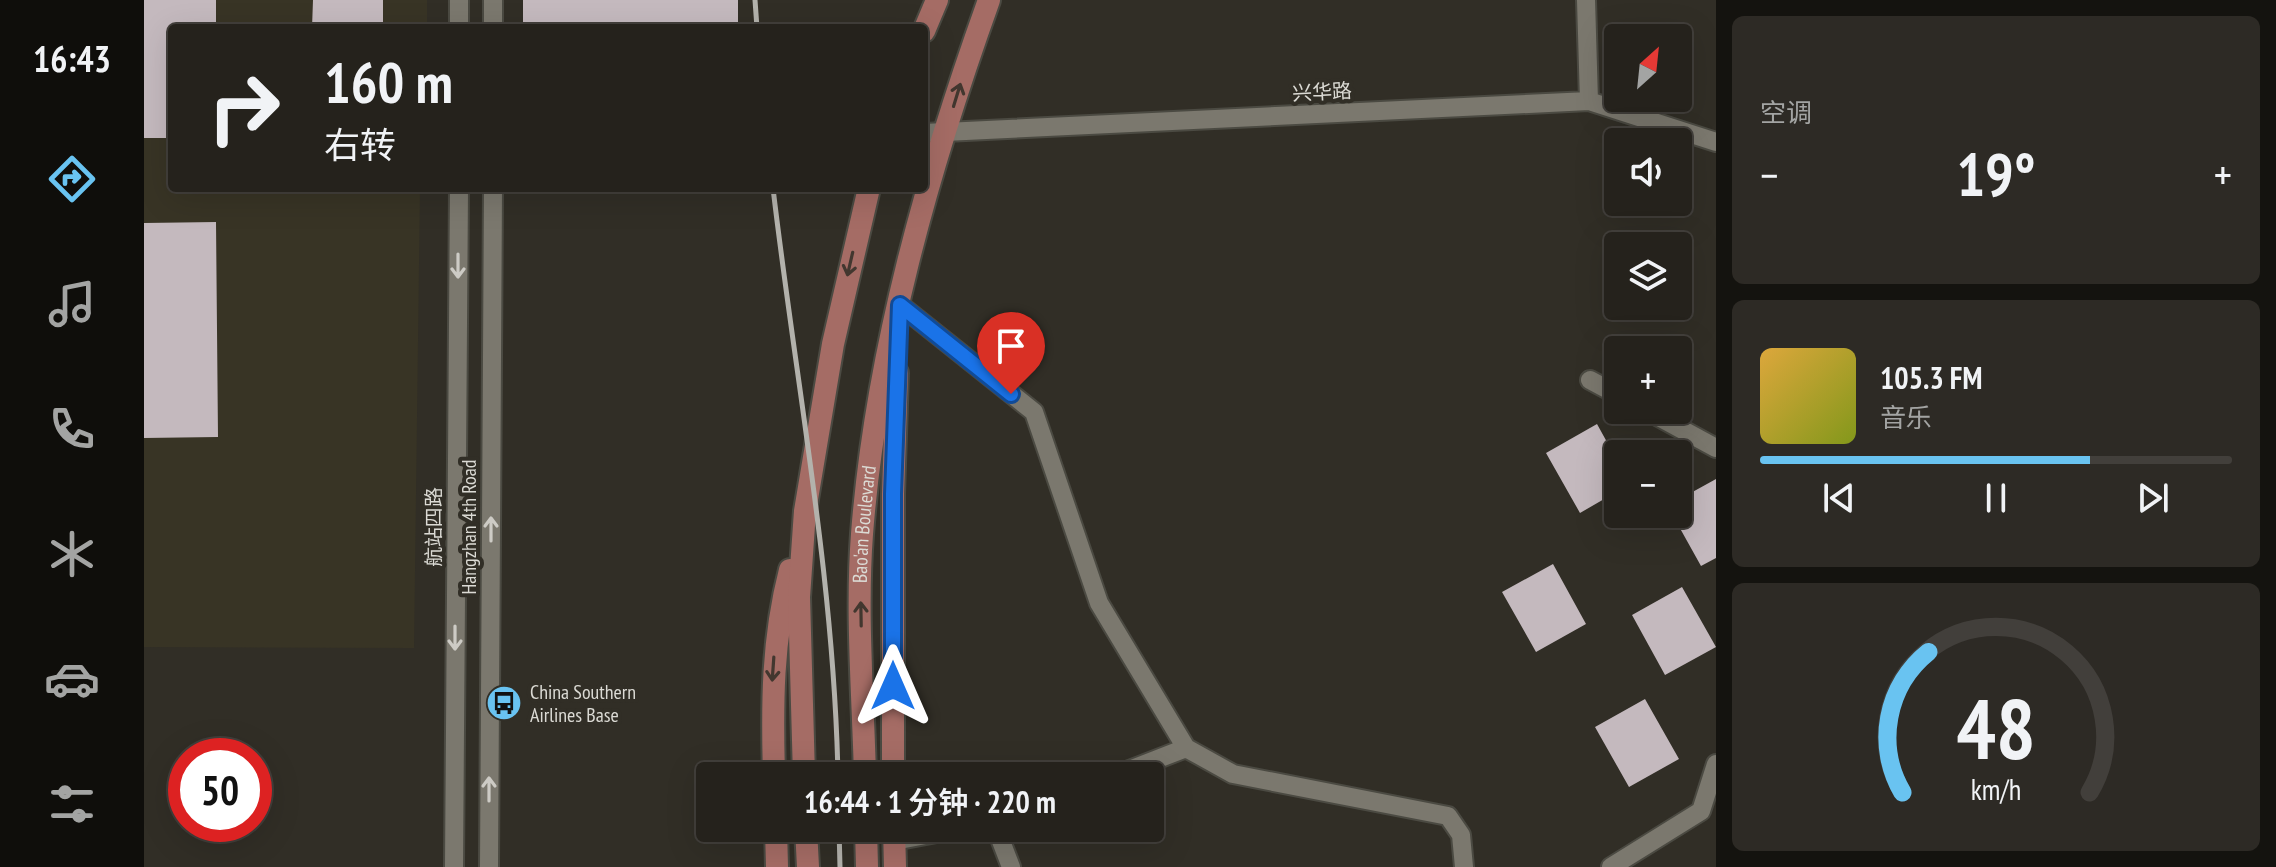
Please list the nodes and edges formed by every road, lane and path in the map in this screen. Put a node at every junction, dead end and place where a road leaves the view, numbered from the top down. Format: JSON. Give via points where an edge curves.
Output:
{"nodes":[{"id":1,"x":459,"y":0,"type":"edge"},
{"id":2,"x":493,"y":0,"type":"edge"},
{"id":3,"x":922,"y":0,"type":"edge"},
{"id":4,"x":937,"y":0,"type":"edge"},
{"id":5,"x":989,"y":0,"type":"edge"},
{"id":6,"x":1586,"y":0,"type":"edge"},
{"id":7,"x":459,"y":24,"type":"edge"},
{"id":8,"x":493,"y":24,"type":"edge"},
{"id":9,"x":918,"y":24,"type":"edge"},
{"id":10,"x":927,"y":24,"type":"edge"},
{"id":11,"x":1589,"y":101,"type":"junction"},
{"id":12,"x":935,"y":132,"type":"edge"},
{"id":13,"x":1716,"y":142,"type":"edge"},
{"id":14,"x":928,"y":167,"type":"edge"},
{"id":15,"x":459,"y":192,"type":"edge"},
{"id":16,"x":493,"y":192,"type":"edge"},
{"id":17,"x":868,"y":192,"type":"edge"},
{"id":18,"x":923,"y":192,"type":"edge"},
{"id":19,"x":900,"y":305,"type":"junction"},
{"id":20,"x":1590,"y":380,"type":"dead end"},
{"id":21,"x":1604,"y":388,"type":"edge"},
{"id":22,"x":1672,"y":424,"type":"edge"},
{"id":23,"x":1716,"y":448,"type":"edge"},
{"id":24,"x":805,"y":511,"type":"junction"},
{"id":25,"x":1186,"y":748,"type":"junction"},
{"id":26,"x":774,"y":762,"type":"edge"},
{"id":27,"x":804,"y":762,"type":"edge"},
{"id":28,"x":865,"y":762,"type":"edge"},
{"id":29,"x":893,"y":762,"type":"edge"},
{"id":30,"x":1150,"y":762,"type":"edge"},
{"id":31,"x":1716,"y":764,"type":"edge"},
{"id":32,"x":776,"y":842,"type":"edge"},
{"id":33,"x":807,"y":842,"type":"edge"},
{"id":34,"x":866,"y":842,"type":"edge"},
{"id":35,"x":894,"y":842,"type":"edge"},
{"id":36,"x":1001,"y":842,"type":"edge"},
{"id":37,"x":454,"y":867,"type":"edge"},
{"id":38,"x":489,"y":867,"type":"edge"},
{"id":39,"x":777,"y":867,"type":"edge"},
{"id":40,"x":808,"y":867,"type":"edge"},
{"id":41,"x":867,"y":867,"type":"edge"},
{"id":42,"x":895,"y":867,"type":"edge"},
{"id":43,"x":1011,"y":867,"type":"edge"},
{"id":44,"x":1464,"y":867,"type":"edge"},
{"id":45,"x":1611,"y":867,"type":"edge"}],
"edges":[{"from":1,"to":7,"type":"street"},
{"from":2,"to":8,"type":"street"},
{"from":3,"to":9,"type":"main road"},
{"from":4,"to":10,"type":"main road"},
{"from":12,"to":5,"type":"main road","name":"Bao'an Boulevard","one_way":true},
{"from":6,"to":11,"type":"street"},
{"from":11,"to":12,"type":"street","name":"兴华路"},
{"from":11,"to":13,"type":"street","name":"兴华路"},
{"from":12,"to":14,"type":"main road","name":"Bao'an Boulevard"},
{"from":15,"to":37,"type":"street","name":"航站四路","one_way":true},
{"from":38,"to":16,"type":"street","name":"Hangzhan 4th Road","one_way":true},
{"from":17,"to":24,"type":"main road","one_way":true,"via":[[833,344]]},
{"from":18,"to":19,"type":"main road","name":"Bao'an Boulevard"},
{"from":19,"to":25,"type":"street","via":[[1034,412],[1099,603]]},
{"from":28,"to":19,"type":"main road","name":"Bao'an Boulevard","one_way":true,"via":[[862,537],[868,474]]},
{"from":19,"to":29,"type":"main road"},
{"from":20,"to":21,"type":"street"},
{"from":22,"to":23,"type":"street"},
{"from":24,"to":26,"type":"main road","one_way":true,"via":[[775,636]]},
{"from":24,"to":27,"type":"main road","via":[[799,597]]},
{"from":25,"to":30,"type":"street"},
{"from":25,"to":44,"type":"street","via":[[1233,774],[1448,816],[1461,835]]},
{"from":31,"to":45,"type":"street","via":[[1701,811]]},
{"from":32,"to":39,"type":"main road"},
{"from":33,"to":40,"type":"main road"},
{"from":34,"to":41,"type":"main road"},
{"from":35,"to":42,"type":"main road"},
{"from":36,"to":43,"type":"street"}]}
